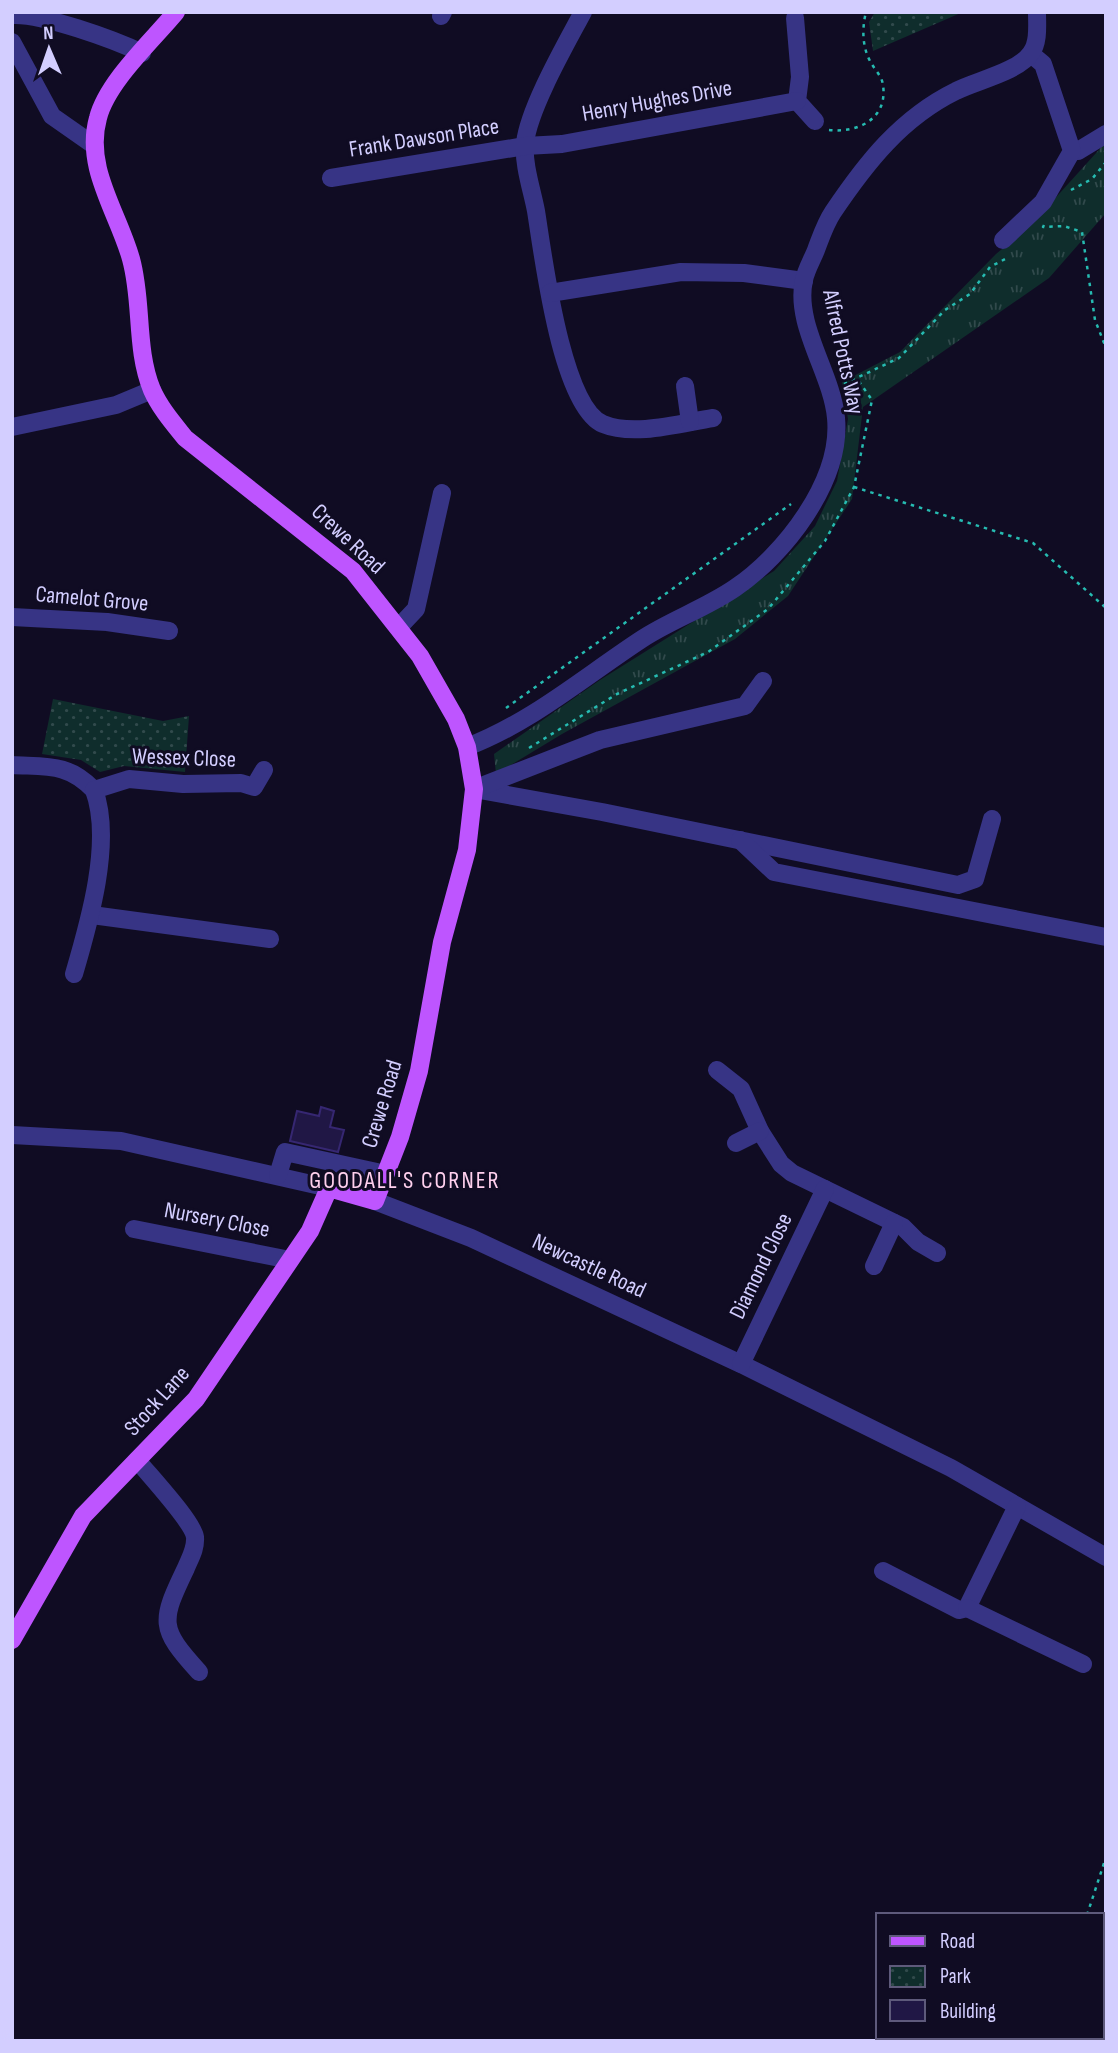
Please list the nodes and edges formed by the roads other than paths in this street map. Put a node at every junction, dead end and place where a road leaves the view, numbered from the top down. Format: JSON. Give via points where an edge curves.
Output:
{"nodes":[{"id":1,"x":176,"y":12,"type":"edge"},
{"id":2,"x":1037,"y":12,"type":"edge"},
{"id":3,"x":12,"y":15,"type":"edge"},
{"id":4,"x":576,"y":15,"type":"edge"},
{"id":5,"x":794,"y":18,"type":"dead end"},
{"id":6,"x":12,"y":42,"type":"edge"},
{"id":7,"x":142,"y":53,"type":"junction"},
{"id":8,"x":1031,"y":54,"type":"junction"},
{"id":9,"x":797,"y":100,"type":"junction"},
{"id":10,"x":815,"y":121,"type":"road end"},
{"id":11,"x":1106,"y":134,"type":"edge"},
{"id":12,"x":92,"y":144,"type":"junction"},
{"id":13,"x":525,"y":146,"type":"junction"},
{"id":14,"x":1088,"y":154,"type":"edge"},
{"id":15,"x":331,"y":178,"type":"dead end"},
{"id":16,"x":1010,"y":247,"type":"road end"},
{"id":17,"x":804,"y":281,"type":"junction"},
{"id":18,"x":550,"y":293,"type":"junction"},
{"id":19,"x":685,"y":386,"type":"dead end"},
{"id":20,"x":152,"y":390,"type":"junction"},
{"id":21,"x":713,"y":418,"type":"dead end"},
{"id":22,"x":690,"y":422,"type":"junction"},
{"id":23,"x":12,"y":426,"type":"edge"},
{"id":24,"x":442,"y":493,"type":"dead end"},
{"id":25,"x":12,"y":617,"type":"edge"},
{"id":26,"x":399,"y":627,"type":"junction"},
{"id":27,"x":169,"y":631,"type":"dead end"},
{"id":28,"x":763,"y":681,"type":"dead end"},
{"id":29,"x":467,"y":747,"type":"junction"},
{"id":30,"x":12,"y":765,"type":"edge"},
{"id":31,"x":264,"y":770,"type":"dead end"},
{"id":32,"x":474,"y":789,"type":"junction"},
{"id":33,"x":94,"y":790,"type":"junction"},
{"id":34,"x":992,"y":819,"type":"dead end"},
{"id":35,"x":740,"y":840,"type":"junction"},
{"id":36,"x":92,"y":915,"type":"junction"},
{"id":37,"x":1106,"y":936,"type":"edge"},
{"id":38,"x":270,"y":939,"type":"dead end"},
{"id":39,"x":74,"y":974,"type":"dead end"},
{"id":40,"x":717,"y":1070,"type":"dead end"},
{"id":41,"x":760,"y":1131,"type":"junction"},
{"id":42,"x":12,"y":1135,"type":"edge"},
{"id":43,"x":736,"y":1143,"type":"dead end"},
{"id":44,"x":386,"y":1174,"type":"junction"},
{"id":45,"x":278,"y":1175,"type":"junction"},
{"id":46,"x":330,"y":1188,"type":"junction"},
{"id":47,"x":825,"y":1189,"type":"junction"},
{"id":48,"x":375,"y":1201,"type":"junction"},
{"id":49,"x":899,"y":1225,"type":"junction"},
{"id":50,"x":134,"y":1229,"type":"dead end"},
{"id":51,"x":937,"y":1253,"type":"dead end"},
{"id":52,"x":290,"y":1260,"type":"junction"},
{"id":53,"x":874,"y":1266,"type":"dead end"},
{"id":54,"x":741,"y":1364,"type":"junction"},
{"id":55,"x":137,"y":1460,"type":"junction"},
{"id":56,"x":1017,"y":1506,"type":"junction"},
{"id":57,"x":1106,"y":1557,"type":"edge"},
{"id":58,"x":883,"y":1571,"type":"dead end"},
{"id":59,"x":967,"y":1608,"type":"junction"},
{"id":60,"x":12,"y":1640,"type":"edge"},
{"id":61,"x":1083,"y":1664,"type":"dead end"},
{"id":62,"x":200,"y":1672,"type":"dead end"}],
"edges":[{"from":1,"to":7,"type":"main road","name":"Crewe Road"},
{"from":2,"to":8,"type":"street"},
{"from":3,"to":7,"type":"street","via":[[121,43]]},
{"from":4,"to":13,"type":"street"},
{"from":5,"to":9,"type":"street","via":[[800,77]]},
{"from":6,"to":12,"type":"street","via":[[52,116]]},
{"from":7,"to":12,"type":"main road","name":"Crewe Road","via":[[104,99]]},
{"from":8,"to":14,"type":"street","via":[[1043,64]]},
{"from":8,"to":17,"type":"street","name":"Alfred Potts Way","via":[[997,75],[955,91],[885,143],[828,220]]},
{"from":9,"to":10,"type":"street"},
{"from":9,"to":13,"type":"street","name":"Henry Hughes Drive","via":[[562,144]]},
{"from":11,"to":14,"type":"street"},
{"from":12,"to":20,"type":"main road","name":"Crewe Road","via":[[131,258]]},
{"from":13,"to":15,"type":"street","name":"Frank Dawson Place"},
{"from":13,"to":18,"type":"street"},
{"from":14,"to":16,"type":"street","via":[[1043,202]]},
{"from":17,"to":18,"type":"street","via":[[744,273],[681,272]]},
{"from":17,"to":29,"type":"street","name":"Alfred Potts Way","via":[[805,313],[831,388],[836,420],[832,456],[803,519],[781,549],[735,588],[644,638],[549,705]]},
{"from":18,"to":22,"type":"street","via":[[571,377],[600,423],[618,428]]},
{"from":19,"to":22,"type":"street"},
{"from":20,"to":23,"type":"street","via":[[116,405]]},
{"from":20,"to":26,"type":"main road","name":"Crewe Road","via":[[185,438],[353,570]]},
{"from":21,"to":22,"type":"street"},
{"from":24,"to":26,"type":"street","via":[[416,609]]},
{"from":25,"to":27,"type":"street","name":"Camelot Grove"},
{"from":26,"to":29,"type":"main road","name":"Crewe Road","via":[[434,680]]},
{"from":28,"to":32,"type":"street","via":[[745,706],[600,740]]},
{"from":29,"to":32,"type":"main road","name":"Crewe Road"},
{"from":30,"to":33,"type":"street","via":[[68,769]]},
{"from":31,"to":33,"type":"street","name":"Wessex Close","via":[[254,787],[129,779]]},
{"from":32,"to":35,"type":"street"},
{"from":32,"to":44,"type":"main road","name":"Crewe Road","via":[[467,850],[442,942],[419,1071]]},
{"from":33,"to":36,"type":"street","via":[[102,818]]},
{"from":34,"to":35,"type":"street","via":[[975,879],[958,885]]},
{"from":35,"to":37,"type":"street","via":[[774,872]]},
{"from":36,"to":38,"type":"street"},
{"from":36,"to":39,"type":"street"},
{"from":40,"to":41,"type":"street","via":[[741,1089]]},
{"from":41,"to":43,"type":"street"},
{"from":41,"to":47,"type":"street","via":[[781,1164]]},
{"from":42,"to":45,"type":"street","name":"Newcastle Road","via":[[121,1141]]},
{"from":44,"to":45,"type":"street","via":[[285,1152]]},
{"from":44,"to":48,"type":"main road","name":"Crewe Road"},
{"from":45,"to":46,"type":"street","name":"Newcastle Road"},
{"from":46,"to":48,"type":"main road","name":"Newcastle Road"},
{"from":46,"to":52,"type":"main road","name":"Stock Lane"},
{"from":47,"to":49,"type":"street"},
{"from":47,"to":54,"type":"street","name":"Diamond Close"},
{"from":48,"to":54,"type":"street","name":"Newcastle Road","via":[[471,1238]]},
{"from":49,"to":51,"type":"street"},
{"from":49,"to":53,"type":"street"},
{"from":50,"to":52,"type":"street","name":"Nursery Close"},
{"from":52,"to":55,"type":"main road","name":"Stock Lane","via":[[196,1399]]},
{"from":54,"to":56,"type":"street","name":"Newcastle Road","via":[[951,1468]]},
{"from":55,"to":60,"type":"main road","name":"Stock Lane","via":[[83,1516]]},
{"from":55,"to":62,"type":"street","via":[[195,1535],[195,1549],[169,1603],[167,1621],[171,1641]]},
{"from":56,"to":57,"type":"street","name":"Newcastle Road"},
{"from":56,"to":59,"type":"street"},
{"from":58,"to":59,"type":"street","via":[[959,1610]]},
{"from":59,"to":61,"type":"street"}]}
